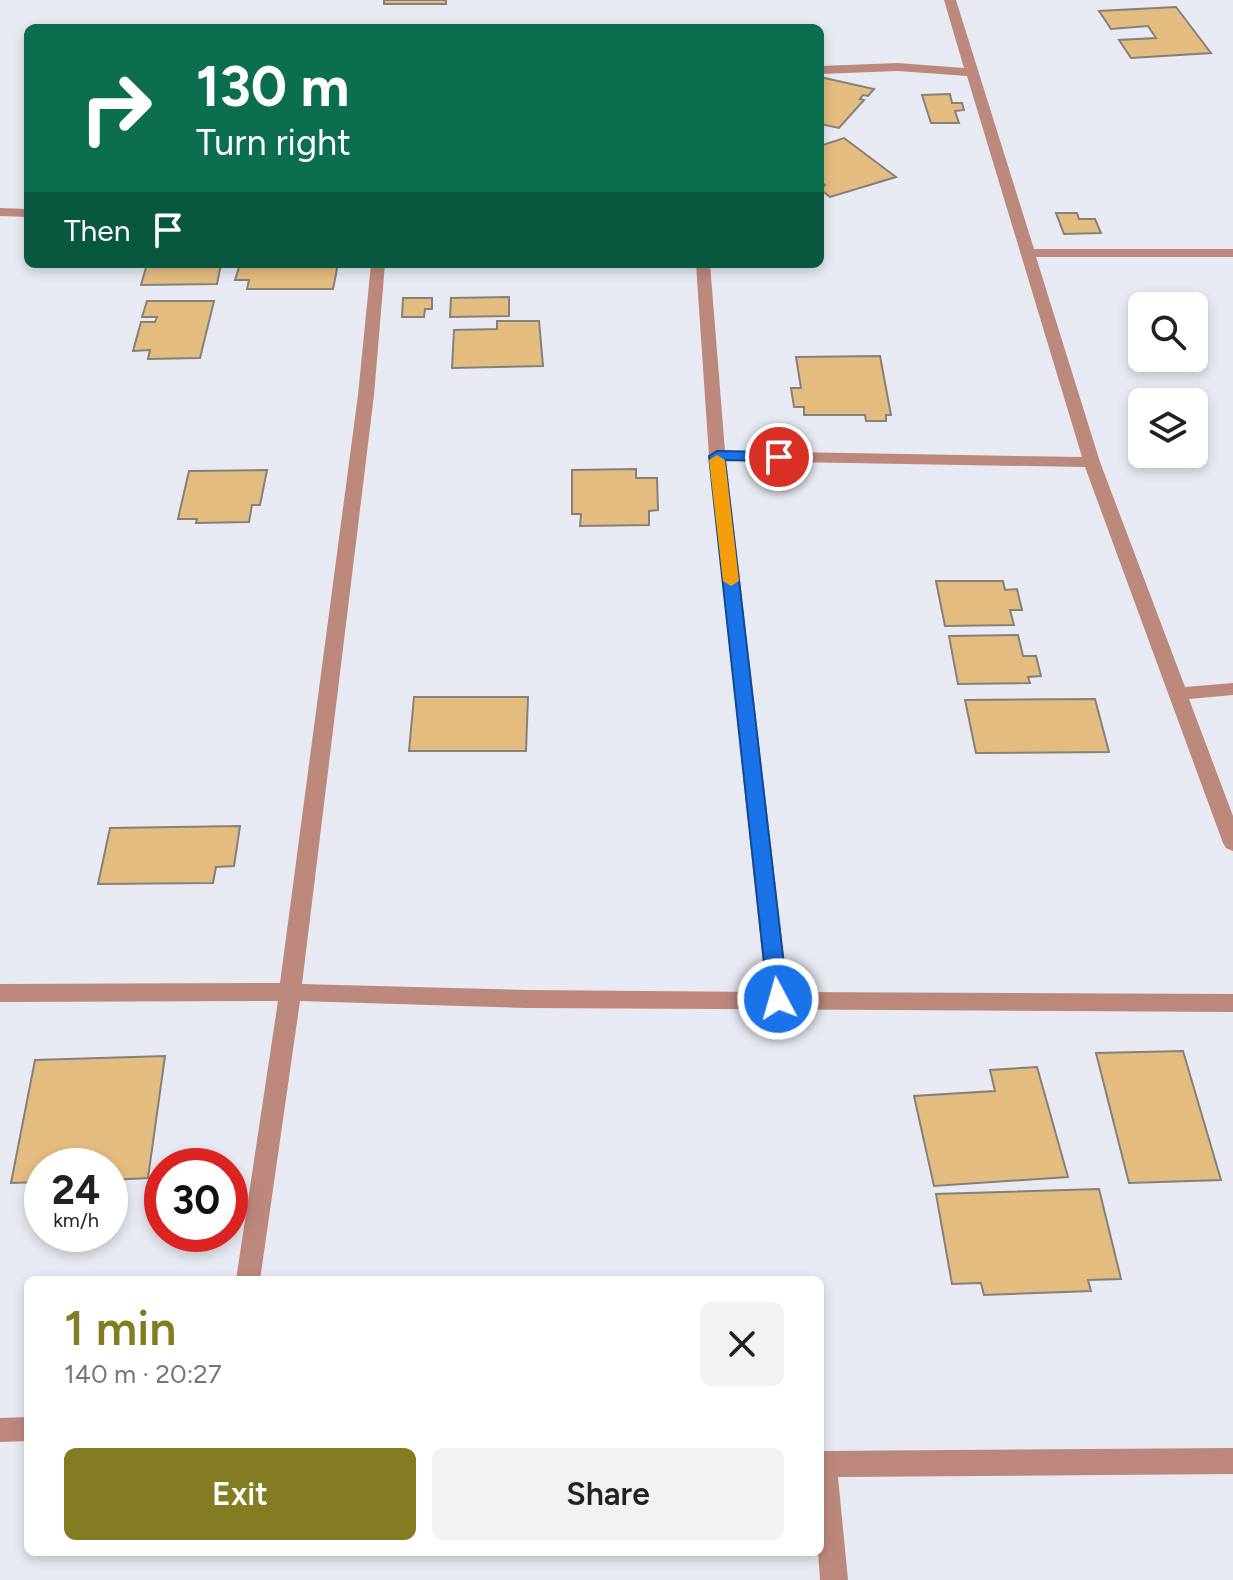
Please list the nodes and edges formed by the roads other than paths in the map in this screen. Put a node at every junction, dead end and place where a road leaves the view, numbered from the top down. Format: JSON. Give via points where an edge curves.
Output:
{"nodes":[{"id":1,"x":950,"y":0,"type":"edge"},
{"id":2,"x":824,"y":70,"type":"edge"},
{"id":3,"x":972,"y":72,"type":"junction"},
{"id":4,"x":0,"y":212,"type":"edge"},
{"id":5,"x":24,"y":213,"type":"edge"},
{"id":6,"x":1028,"y":253,"type":"junction"},
{"id":7,"x":1233,"y":253,"type":"edge"},
{"id":8,"x":378,"y":268,"type":"edge"},
{"id":9,"x":703,"y":268,"type":"edge"},
{"id":10,"x":717,"y":456,"type":"junction"},
{"id":11,"x":1092,"y":462,"type":"junction"},
{"id":12,"x":1233,"y":689,"type":"edge"},
{"id":13,"x":1178,"y":694,"type":"junction"},
{"id":14,"x":1233,"y":843,"type":"edge"},
{"id":15,"x":290,"y":992,"type":"junction"},
{"id":16,"x":0,"y":993,"type":"edge"},
{"id":17,"x":778,"y":999,"type":"junction"},
{"id":18,"x":1233,"y":1003,"type":"edge"},
{"id":19,"x":249,"y":1276,"type":"edge"},
{"id":20,"x":24,"y":1429,"type":"edge"},
{"id":21,"x":0,"y":1430,"type":"edge"},
{"id":22,"x":1233,"y":1461,"type":"edge"},
{"id":23,"x":824,"y":1464,"type":"edge"},
{"id":24,"x":824,"y":1491,"type":"edge"},
{"id":25,"x":834,"y":1580,"type":"edge"}],
"edges":[{"from":1,"to":3,"type":"street"},
{"from":2,"to":3,"type":"street"},
{"from":3,"to":6,"type":"street"},
{"from":4,"to":5,"type":"street"},
{"from":6,"to":7,"type":"street"},
{"from":6,"to":11,"type":"street"},
{"from":8,"to":15,"type":"street"},
{"from":9,"to":10,"type":"street"},
{"from":10,"to":11,"type":"street"},
{"from":10,"to":17,"type":"street"},
{"from":11,"to":13,"type":"street"},
{"from":12,"to":13,"type":"street"},
{"from":13,"to":14,"type":"street"},
{"from":15,"to":16,"type":"street"},
{"from":15,"to":17,"type":"street"},
{"from":15,"to":19,"type":"street"},
{"from":17,"to":18,"type":"street"},
{"from":20,"to":21,"type":"street"},
{"from":22,"to":23,"type":"street"},
{"from":24,"to":25,"type":"street"}]}
